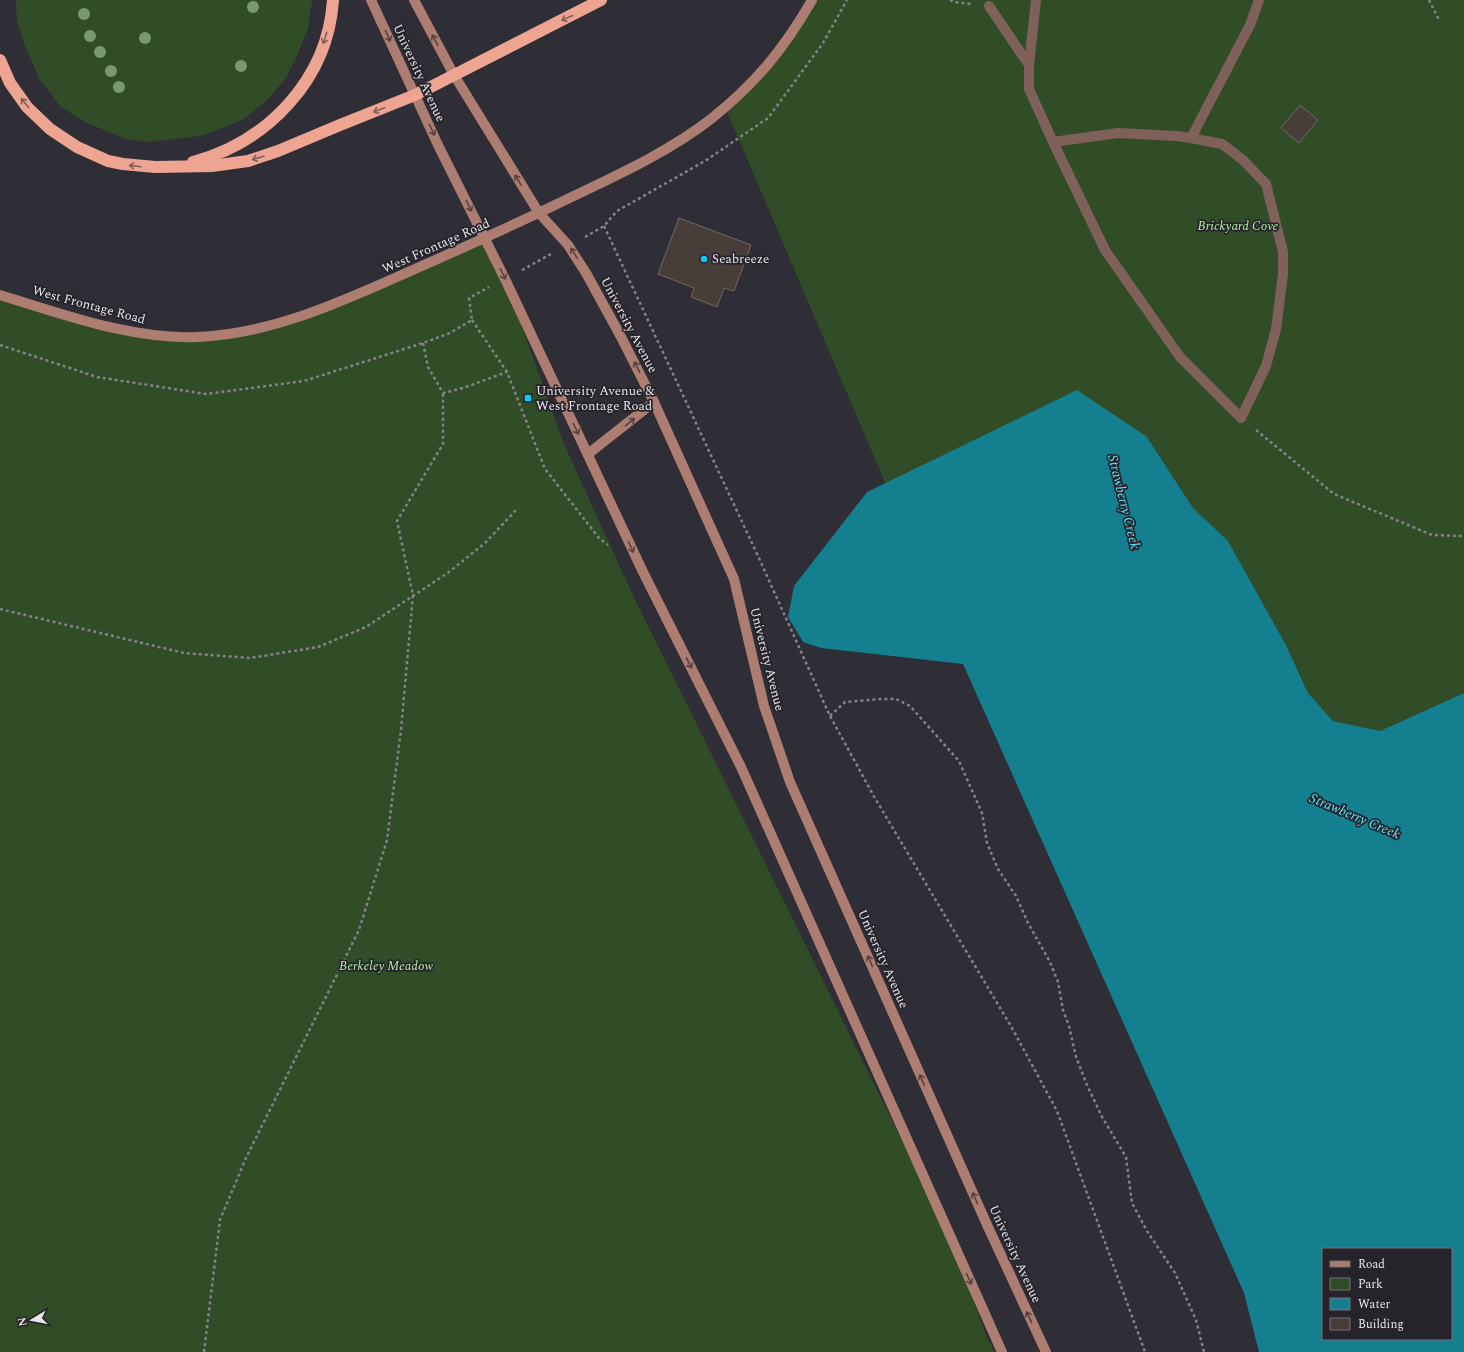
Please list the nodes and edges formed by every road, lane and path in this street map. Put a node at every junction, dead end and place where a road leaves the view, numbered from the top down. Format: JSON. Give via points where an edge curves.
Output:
{"nodes":[{"id":1,"x":333,"y":0,"type":"edge"},
{"id":2,"x":371,"y":0,"type":"edge"},
{"id":3,"x":414,"y":0,"type":"edge"},
{"id":4,"x":601,"y":0,"type":"edge"},
{"id":5,"x":812,"y":0,"type":"edge"},
{"id":6,"x":1036,"y":0,"type":"edge"},
{"id":7,"x":1259,"y":0,"type":"edge"},
{"id":8,"x":1430,"y":0,"type":"edge"},
{"id":9,"x":989,"y":6,"type":"dead end"},
{"id":10,"x":1440,"y":20,"type":"dead end"},
{"id":11,"x":0,"y":60,"type":"edge"},
{"id":12,"x":1029,"y":65,"type":"junction"},
{"id":13,"x":454,"y":75,"type":"junction"},
{"id":14,"x":415,"y":95,"type":"junction"},
{"id":15,"x":1191,"y":138,"type":"junction"},
{"id":16,"x":1052,"y":142,"type":"junction"},
{"id":17,"x":174,"y":166,"type":"junction"},
{"id":18,"x":539,"y":212,"type":"junction"},
{"id":19,"x":604,"y":226,"type":"dead end"},
{"id":20,"x":485,"y":239,"type":"junction"},
{"id":21,"x":0,"y":295,"type":"edge"},
{"id":22,"x":472,"y":320,"type":"dead end"},
{"id":23,"x":422,"y":343,"type":"dead end"},
{"id":24,"x":507,"y":372,"type":"junction"},
{"id":25,"x":443,"y":393,"type":"junction"},
{"id":26,"x":654,"y":402,"type":"junction"},
{"id":27,"x":1242,"y":418,"type":"junction"},
{"id":28,"x":588,"y":454,"type":"junction"},
{"id":29,"x":518,"y":508,"type":"dead end"},
{"id":30,"x":1464,"y":536,"type":"edge"},
{"id":31,"x":612,"y":548,"type":"dead end"},
{"id":32,"x":413,"y":595,"type":"junction"},
{"id":33,"x":0,"y":609,"type":"edge"},
{"id":34,"x":830,"y":716,"type":"junction"},
{"id":35,"x":204,"y":1352,"type":"edge"},
{"id":36,"x":1002,"y":1352,"type":"edge"},
{"id":37,"x":1046,"y":1352,"type":"edge"},
{"id":38,"x":1145,"y":1352,"type":"edge"},
{"id":39,"x":1204,"y":1352,"type":"edge"}],
"edges":[{"from":1,"to":17,"type":"highway","one_way":true,"via":[[327,36],[318,59],[308,79],[283,110],[270,123],[225,151],[195,162]]},
{"from":2,"to":14,"type":"street","name":"University Avenue","one_way":true},
{"from":13,"to":3,"type":"street","name":"University Avenue","one_way":true},
{"from":4,"to":13,"type":"highway","one_way":true},
{"from":5,"to":18,"type":"street","name":"West Frontage Road","via":[[797,26],[762,72],[709,120],[671,146]]},
{"from":6,"to":12,"type":"lane"},
{"from":7,"to":15,"type":"lane","via":[[1250,25]]},
{"from":8,"to":10,"type":"path"},
{"from":9,"to":12,"type":"lane"},
{"from":17,"to":11,"type":"highway","one_way":true,"via":[[140,166],[108,161],[63,139],[28,107],[10,83]]},
{"from":12,"to":16,"type":"lane","via":[[1029,89]]},
{"from":13,"to":14,"type":"highway"},
{"from":18,"to":13,"type":"street","name":"University Avenue","one_way":true},
{"from":14,"to":17,"type":"highway","one_way":true,"via":[[248,161],[223,165]]},
{"from":14,"to":20,"type":"street","name":"University Avenue","one_way":true},
{"from":15,"to":16,"type":"lane","via":[[1118,134]]},
{"from":15,"to":27,"type":"lane","via":[[1222,144],[1243,160],[1266,184],[1283,252],[1276,329],[1266,366]]},
{"from":16,"to":27,"type":"lane","via":[[1105,250],[1180,357]]},
{"from":18,"to":20,"type":"street","name":"West Frontage Road"},
{"from":26,"to":18,"type":"street","name":"University Avenue","one_way":true,"via":[[586,273],[568,245]]},
{"from":19,"to":34,"type":"path"},
{"from":20,"to":21,"type":"street","name":"West Frontage Road","via":[[320,310],[263,327],[220,335],[177,337],[136,332]]},
{"from":20,"to":28,"type":"street","name":"University Avenue","one_way":true},
{"from":22,"to":24,"type":"path"},
{"from":23,"to":25,"type":"path","via":[[428,367]]},
{"from":24,"to":25,"type":"path"},
{"from":24,"to":31,"type":"path","via":[[545,469],[599,538]]},
{"from":25,"to":32,"type":"path","via":[[444,444],[397,521]]},
{"from":28,"to":26,"type":"street","one_way":true},
{"from":37,"to":26,"type":"street","name":"University Avenue","one_way":true,"via":[[984,1219],[790,782],[764,706],[734,579]]},
{"from":27,"to":30,"type":"path","via":[[1334,494],[1432,535]]},
{"from":28,"to":36,"type":"street","name":"University Avenue","one_way":true,"via":[[642,572],[742,767]]},
{"from":29,"to":32,"type":"path","via":[[485,543],[449,572]]},
{"from":32,"to":33,"type":"path","via":[[366,627],[318,647],[250,658],[184,654]]},
{"from":32,"to":35,"type":"path","via":[[401,730],[387,840],[359,930],[246,1158],[220,1220]]},
{"from":34,"to":38,"type":"path","via":[[876,800],[1012,1028],[1057,1111]]},
{"from":34,"to":39,"type":"path","via":[[845,702],[896,699],[910,706],[959,761],[982,813],[987,843],[998,869],[1016,896],[1058,982],[1076,1057],[1102,1117],[1126,1157],[1132,1203],[1175,1274],[1196,1320]]}]}
